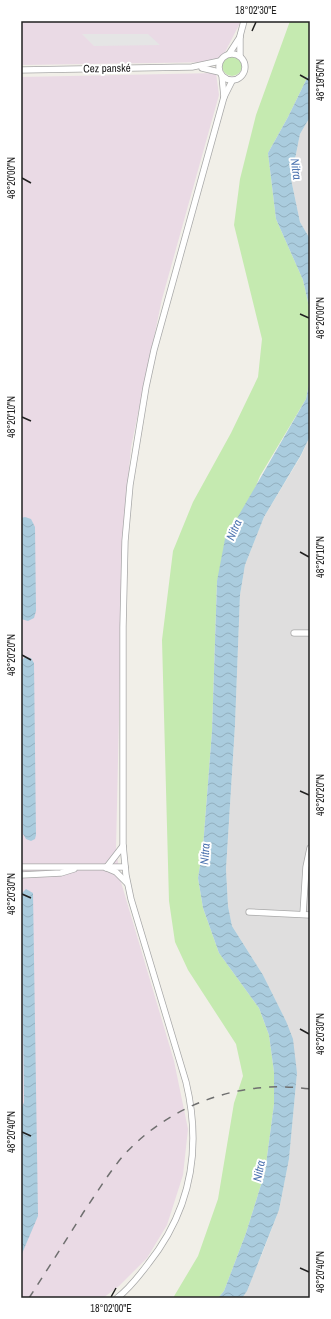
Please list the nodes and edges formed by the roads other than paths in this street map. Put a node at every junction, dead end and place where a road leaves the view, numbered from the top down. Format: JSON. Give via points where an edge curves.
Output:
{"nodes":[{"id":1,"x":244,"y":21,"type":"edge"},
{"id":2,"x":240,"y":36,"type":"junction"},
{"id":3,"x":229,"y":54,"type":"junction"},
{"id":4,"x":240,"y":56,"type":"junction"},
{"id":5,"x":220,"y":61,"type":"junction"},
{"id":6,"x":192,"y":67,"type":"junction"},
{"id":7,"x":21,"y":70,"type":"edge"},
{"id":8,"x":221,"y":74,"type":"junction"},
{"id":9,"x":232,"y":81,"type":"junction"},
{"id":10,"x":224,"y":97,"type":"junction"},
{"id":11,"x":294,"y":633,"type":"dead end"},
{"id":12,"x":310,"y":633,"type":"edge"},
{"id":13,"x":124,"y":845,"type":"junction"},
{"id":14,"x":310,"y":848,"type":"edge"},
{"id":15,"x":21,"y":867,"type":"edge"},
{"id":16,"x":125,"y":867,"type":"junction"},
{"id":17,"x":76,"y":868,"type":"junction"},
{"id":18,"x":106,"y":868,"type":"junction"},
{"id":19,"x":21,"y":875,"type":"edge"},
{"id":20,"x":127,"y":884,"type":"junction"},
{"id":21,"x":249,"y":912,"type":"dead end"},
{"id":22,"x":303,"y":914,"type":"junction"},
{"id":23,"x":310,"y":915,"type":"edge"},
{"id":24,"x":117,"y":1298,"type":"edge"}],
"edges":[{"from":1,"to":2,"type":"street"},
{"from":2,"to":3,"type":"street"},
{"from":2,"to":4,"type":"street"},
{"from":3,"to":4,"type":"street"},
{"from":3,"to":5,"type":"street"},
{"from":4,"to":9,"type":"street","via":[[244,60],[245,72],[238,80]]},
{"from":5,"to":6,"type":"street","name":"Cez panské"},
{"from":5,"to":8,"type":"street"},
{"from":6,"to":7,"type":"street","name":"Cez panské"},
{"from":6,"to":8,"type":"street","name":"Cez panské","via":[[211,69]]},
{"from":8,"to":9,"type":"street"},
{"from":8,"to":10,"type":"street"},
{"from":9,"to":10,"type":"street"},
{"from":10,"to":13,"type":"street","via":[[154,350],[130,485],[125,541],[123,627]]},
{"from":11,"to":12,"type":"street"},
{"from":13,"to":16,"type":"street"},
{"from":13,"to":18,"type":"street"},
{"from":14,"to":22,"type":"street"},
{"from":15,"to":17,"type":"street"},
{"from":16,"to":18,"type":"street"},
{"from":16,"to":20,"type":"street"},
{"from":17,"to":18,"type":"street"},
{"from":17,"to":19,"type":"street","via":[[61,873]]},
{"from":18,"to":20,"type":"street","via":[[116,872]]},
{"from":20,"to":24,"type":"street","via":[[186,1082],[194,1129],[192,1167],[177,1219],[162,1246],[137,1278]]},
{"from":21,"to":22,"type":"street"},
{"from":22,"to":23,"type":"street"}]}
